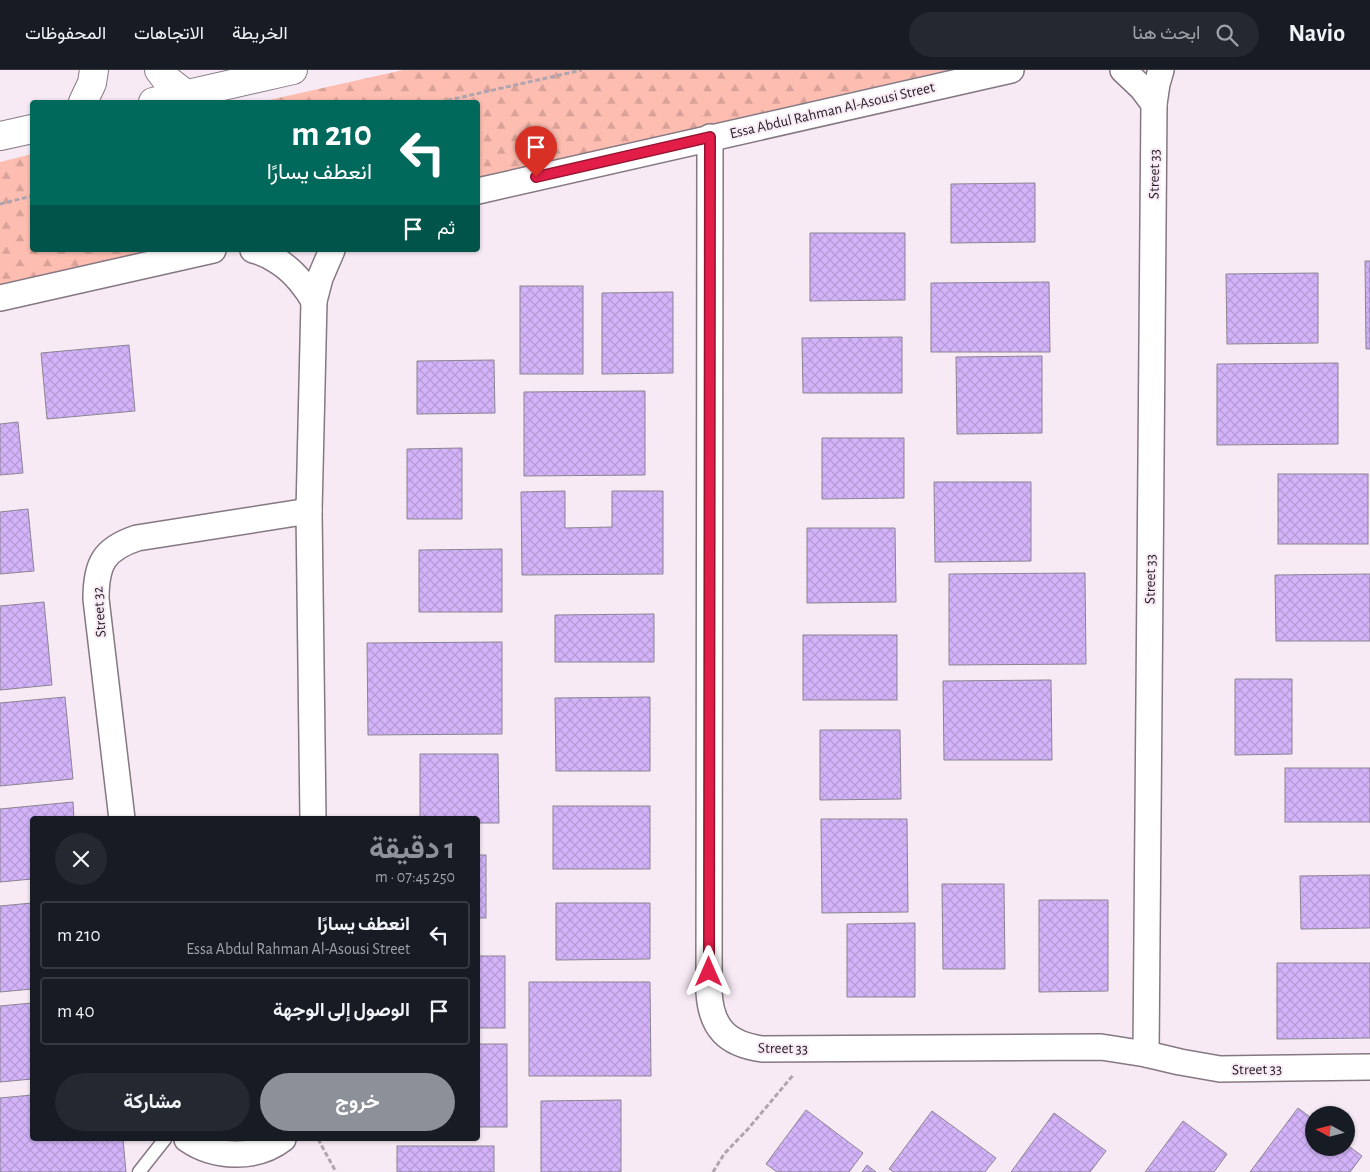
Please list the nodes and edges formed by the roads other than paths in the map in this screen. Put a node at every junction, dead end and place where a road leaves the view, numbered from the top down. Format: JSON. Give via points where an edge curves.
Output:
{"nodes":[{"id":1,"x":94,"y":70,"type":"edge"},
{"id":2,"x":159,"y":70,"type":"edge"},
{"id":3,"x":294,"y":70,"type":"edge"},
{"id":4,"x":1011,"y":70,"type":"edge"},
{"id":5,"x":1123,"y":70,"type":"edge"},
{"id":6,"x":1161,"y":70,"type":"edge"},
{"id":7,"x":187,"y":95,"type":"junction"},
{"id":8,"x":85,"y":100,"type":"edge"},
{"id":9,"x":163,"y":100,"type":"edge"},
{"id":10,"x":1154,"y":104,"type":"junction"},
{"id":11,"x":30,"y":129,"type":"edge"},
{"id":12,"x":0,"y":136,"type":"edge"},
{"id":13,"x":710,"y":137,"type":"junction"},
{"id":14,"x":480,"y":191,"type":"edge"},
{"id":15,"x":204,"y":252,"type":"edge"},
{"id":16,"x":257,"y":252,"type":"edge"},
{"id":17,"x":331,"y":252,"type":"edge"},
{"id":18,"x":0,"y":298,"type":"edge"},
{"id":19,"x":314,"y":301,"type":"junction"},
{"id":20,"x":309,"y":511,"type":"junction"},
{"id":21,"x":122,"y":816,"type":"edge"},
{"id":22,"x":313,"y":816,"type":"edge"},
{"id":23,"x":1146,"y":1054,"type":"junction"},
{"id":24,"x":1370,"y":1067,"type":"edge"},
{"id":25,"x":163,"y":1141,"type":"edge"},
{"id":26,"x":190,"y":1141,"type":"edge"},
{"id":27,"x":280,"y":1141,"type":"edge"},
{"id":28,"x":139,"y":1172,"type":"edge"}],
"edges":[{"from":1,"to":8,"type":"main road"},
{"from":2,"to":7,"type":"main road"},
{"from":3,"to":7,"type":"main road"},
{"from":4,"to":13,"type":"street","name":"Essa Abdul Rahman Al-Asousi Street"},
{"from":5,"to":10,"type":"street"},
{"from":6,"to":10,"type":"street","name":"Street 33"},
{"from":7,"to":9,"type":"main road"},
{"from":10,"to":23,"type":"street","name":"Street 33"},
{"from":11,"to":12,"type":"main road"},
{"from":13,"to":14,"type":"street","name":"Essa Abdul Rahman Al-Asousi Street"},
{"from":13,"to":23,"type":"street","name":"Street 33","via":[[712,1013],[721,1030],[738,1043],[762,1049],[1080,1046]]},
{"from":15,"to":18,"type":"street"},
{"from":16,"to":19,"type":"street","via":[[281,263],[300,280]]},
{"from":17,"to":19,"type":"street"},
{"from":19,"to":20,"type":"street"},
{"from":20,"to":21,"type":"street","name":"Street 32","via":[[137,538],[124,542],[105,558],[97,579],[96,600]]},
{"from":20,"to":22,"type":"street"},
{"from":23,"to":24,"type":"street","name":"Street 33","via":[[1220,1069]]},
{"from":25,"to":28,"type":"lane"},
{"from":26,"to":27,"type":"street","via":[[206,1150],[249,1153],[270,1148]]}]}
